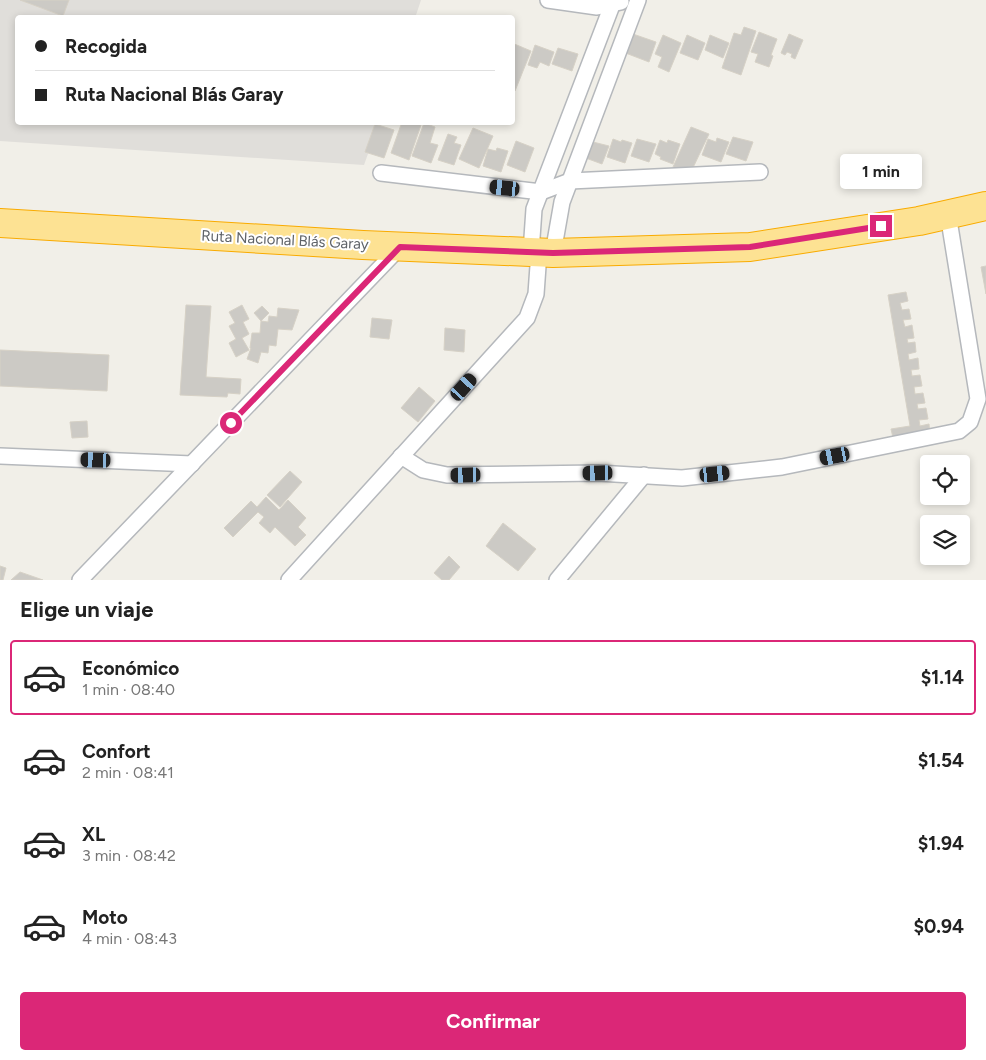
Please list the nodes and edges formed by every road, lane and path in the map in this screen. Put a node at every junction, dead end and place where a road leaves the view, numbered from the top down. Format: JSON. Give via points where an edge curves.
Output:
{"nodes":[{"id":1,"x":548,"y":0,"type":"edge"},
{"id":2,"x":629,"y":0,"type":"edge"},
{"id":3,"x":638,"y":0,"type":"edge"},
{"id":4,"x":614,"y":2,"type":"edge"},
{"id":5,"x":760,"y":172,"type":"dead end"},
{"id":6,"x":382,"y":173,"type":"dead end"},
{"id":7,"x":570,"y":181,"type":"junction"},
{"id":8,"x":541,"y":192,"type":"junction"},
{"id":9,"x":986,"y":206,"type":"edge"},
{"id":10,"x":948,"y":214,"type":"junction"},
{"id":11,"x":0,"y":223,"type":"edge"},
{"id":12,"x":400,"y":247,"type":"junction"},
{"id":13,"x":541,"y":252,"type":"junction"},
{"id":14,"x":0,"y":456,"type":"edge"},
{"id":15,"x":401,"y":456,"type":"junction"},
{"id":16,"x":192,"y":464,"type":"junction"},
{"id":17,"x":644,"y":475,"type":"junction"},
{"id":18,"x":80,"y":580,"type":"edge"},
{"id":19,"x":289,"y":580,"type":"edge"},
{"id":20,"x":557,"y":580,"type":"edge"}],
"edges":[{"from":1,"to":4,"type":"street","via":[[597,7]]},
{"from":2,"to":4,"type":"street"},
{"from":3,"to":7,"type":"street"},
{"from":4,"to":8,"type":"street"},
{"from":5,"to":7,"type":"street"},
{"from":6,"to":8,"type":"street"},
{"from":7,"to":8,"type":"street"},
{"from":7,"to":13,"type":"street"},
{"from":8,"to":13,"type":"street","via":[[534,208]]},
{"from":9,"to":10,"type":"highway","name":"Ruta Nacional Blás Garay"},
{"from":10,"to":13,"type":"highway","name":"Ruta Nacional Blás Garay","via":[[750,247]]},
{"from":10,"to":17,"type":"street","via":[[978,399],[970,422],[959,431],[782,467],[682,478]]},
{"from":11,"to":12,"type":"highway","name":"Ruta Nacional Blás Garay"},
{"from":12,"to":13,"type":"highway","name":"Ruta Nacional Blás Garay"},
{"from":12,"to":16,"type":"street"},
{"from":13,"to":15,"type":"street","via":[[536,294],[527,318]]},
{"from":14,"to":16,"type":"street"},
{"from":15,"to":17,"type":"street","via":[[423,470],[447,475]]},
{"from":15,"to":19,"type":"street"},
{"from":16,"to":18,"type":"street"},
{"from":17,"to":20,"type":"street"}]}
